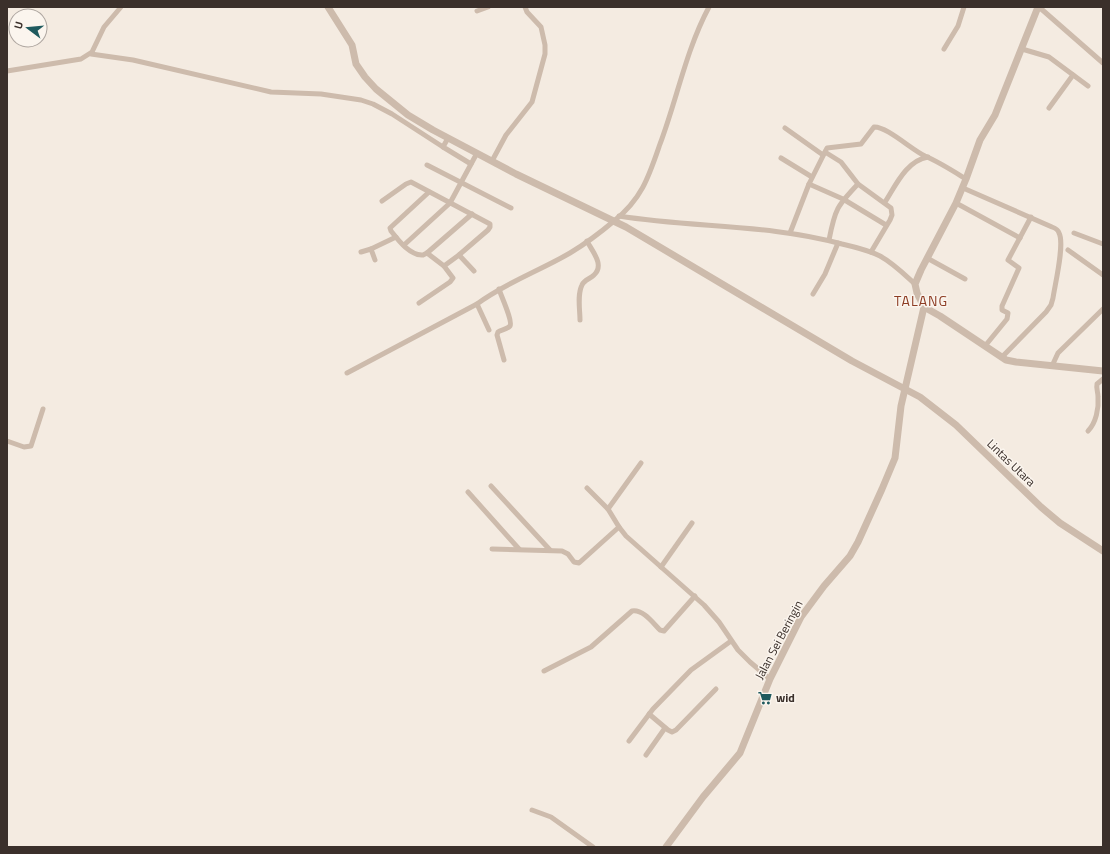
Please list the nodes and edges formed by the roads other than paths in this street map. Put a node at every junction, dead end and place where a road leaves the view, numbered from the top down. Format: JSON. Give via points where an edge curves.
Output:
{"nodes":[{"id":1,"x":121,"y":7,"type":"edge"},
{"id":2,"x":328,"y":7,"type":"edge"},
{"id":3,"x":488,"y":7,"type":"edge"},
{"id":4,"x":525,"y":7,"type":"edge"},
{"id":5,"x":708,"y":7,"type":"edge"},
{"id":6,"x":964,"y":7,"type":"edge"},
{"id":7,"x":1038,"y":7,"type":"edge"},
{"id":8,"x":477,"y":11,"type":"dead end"},
{"id":9,"x":944,"y":49,"type":"dead end"},
{"id":10,"x":1022,"y":49,"type":"junction"},
{"id":11,"x":91,"y":54,"type":"junction"},
{"id":12,"x":1103,"y":63,"type":"edge"},
{"id":13,"x":7,"y":71,"type":"edge"},
{"id":14,"x":1073,"y":75,"type":"junction"},
{"id":15,"x":1088,"y":86,"type":"dead end"},
{"id":16,"x":1049,"y":108,"type":"dead end"},
{"id":17,"x":785,"y":128,"type":"dead end"},
{"id":18,"x":448,"y":138,"type":"junction"},
{"id":19,"x":443,"y":147,"type":"junction"},
{"id":20,"x":477,"y":153,"type":"junction"},
{"id":21,"x":824,"y":153,"type":"junction"},
{"id":22,"x":928,"y":157,"type":"junction"},
{"id":23,"x":781,"y":158,"type":"dead end"},
{"id":24,"x":492,"y":161,"type":"junction"},
{"id":25,"x":471,"y":164,"type":"junction"},
{"id":26,"x":427,"y":165,"type":"dead end"},
{"id":27,"x":812,"y":177,"type":"junction"},
{"id":28,"x":966,"y":179,"type":"junction"},
{"id":29,"x":461,"y":183,"type":"junction"},
{"id":30,"x":809,"y":184,"type":"junction"},
{"id":31,"x":858,"y":184,"type":"junction"},
{"id":32,"x":963,"y":188,"type":"junction"},
{"id":33,"x":429,"y":192,"type":"junction"},
{"id":34,"x":843,"y":200,"type":"junction"},
{"id":35,"x":382,"y":201,"type":"dead end"},
{"id":36,"x":450,"y":202,"type":"junction"},
{"id":37,"x":885,"y":202,"type":"junction"},
{"id":38,"x":956,"y":203,"type":"junction"},
{"id":39,"x":511,"y":208,"type":"dead end"},
{"id":40,"x":472,"y":214,"type":"junction"},
{"id":41,"x":1031,"y":217,"type":"junction"},
{"id":42,"x":617,"y":219,"type":"junction"},
{"id":43,"x":886,"y":225,"type":"junction"},
{"id":44,"x":790,"y":233,"type":"junction"},
{"id":45,"x":1074,"y":233,"type":"dead end"},
{"id":46,"x":396,"y":237,"type":"junction"},
{"id":47,"x":1020,"y":238,"type":"junction"},
{"id":48,"x":829,"y":240,"type":"junction"},
{"id":49,"x":587,"y":241,"type":"junction"},
{"id":50,"x":838,"y":242,"type":"junction"},
{"id":51,"x":1103,"y":244,"type":"edge"},
{"id":52,"x":404,"y":245,"type":"junction"},
{"id":53,"x":371,"y":249,"type":"junction"},
{"id":54,"x":1068,"y":250,"type":"dead end"},
{"id":55,"x":361,"y":252,"type":"dead end"},
{"id":56,"x":871,"y":252,"type":"junction"},
{"id":57,"x":427,"y":253,"type":"junction"},
{"id":58,"x":459,"y":255,"type":"junction"},
{"id":59,"x":927,"y":258,"type":"junction"},
{"id":60,"x":375,"y":260,"type":"dead end"},
{"id":61,"x":444,"y":266,"type":"junction"},
{"id":62,"x":1097,"y":270,"type":"junction"},
{"id":63,"x":1103,"y":270,"type":"edge"},
{"id":64,"x":474,"y":271,"type":"dead end"},
{"id":65,"x":1103,"y":275,"type":"edge"},
{"id":66,"x":965,"y":279,"type":"dead end"},
{"id":67,"x":916,"y":284,"type":"junction"},
{"id":68,"x":499,"y":289,"type":"junction"},
{"id":69,"x":813,"y":294,"type":"dead end"},
{"id":70,"x":419,"y":303,"type":"dead end"},
{"id":71,"x":477,"y":304,"type":"junction"},
{"id":72,"x":924,"y":308,"type":"junction"},
{"id":73,"x":1103,"y":309,"type":"edge"},
{"id":74,"x":580,"y":320,"type":"dead end"},
{"id":75,"x":489,"y":330,"type":"dead end"},
{"id":76,"x":985,"y":346,"type":"junction"},
{"id":77,"x":1002,"y":357,"type":"junction"},
{"id":78,"x":504,"y":360,"type":"dead end"},
{"id":79,"x":1052,"y":366,"type":"junction"},
{"id":80,"x":1103,"y":371,"type":"edge"},
{"id":81,"x":347,"y":373,"type":"dead end"},
{"id":82,"x":1103,"y":379,"type":"edge"},
{"id":83,"x":905,"y":390,"type":"junction"},
{"id":84,"x":43,"y":409,"type":"dead end"},
{"id":85,"x":1088,"y":431,"type":"dead end"},
{"id":86,"x":7,"y":441,"type":"edge"},
{"id":87,"x":641,"y":463,"type":"dead end"},
{"id":88,"x":491,"y":486,"type":"dead end"},
{"id":89,"x":587,"y":488,"type":"dead end"},
{"id":90,"x":468,"y":492,"type":"dead end"},
{"id":91,"x":608,"y":509,"type":"junction"},
{"id":92,"x":692,"y":523,"type":"dead end"},
{"id":93,"x":619,"y":527,"type":"junction"},
{"id":94,"x":492,"y":548,"type":"dead end"},
{"id":95,"x":519,"y":549,"type":"junction"},
{"id":96,"x":550,"y":550,"type":"junction"},
{"id":97,"x":1103,"y":551,"type":"edge"},
{"id":98,"x":661,"y":567,"type":"junction"},
{"id":99,"x":694,"y":596,"type":"junction"},
{"id":100,"x":731,"y":641,"type":"junction"},
{"id":101,"x":544,"y":671,"type":"dead end"},
{"id":102,"x":770,"y":679,"type":"junction"},
{"id":103,"x":716,"y":689,"type":"dead end"},
{"id":104,"x":649,"y":714,"type":"junction"},
{"id":105,"x":665,"y":728,"type":"junction"},
{"id":106,"x":629,"y":741,"type":"dead end"},
{"id":107,"x":646,"y":755,"type":"dead end"},
{"id":108,"x":532,"y":810,"type":"dead end"},
{"id":109,"x":593,"y":847,"type":"edge"},
{"id":110,"x":666,"y":847,"type":"edge"}],
"edges":[{"from":1,"to":11,"type":"street","via":[[104,27]]},
{"from":2,"to":18,"type":"street","name":"Lintas Utara","via":[[352,45],[356,64],[376,89],[408,115]]},
{"from":3,"to":8,"type":"street"},
{"from":4,"to":24,"type":"street","via":[[541,27],[545,54],[532,102],[506,135]]},
{"from":5,"to":42,"type":"street","via":[[698,26],[672,112],[648,178],[637,198]]},
{"from":6,"to":9,"type":"street","via":[[958,26]]},
{"from":7,"to":10,"type":"street"},
{"from":7,"to":12,"type":"street"},
{"from":10,"to":14,"type":"street","via":[[1049,57]]},
{"from":10,"to":28,"type":"street","via":[[995,114],[980,140]]},
{"from":11,"to":13,"type":"street","via":[[81,59]]},
{"from":11,"to":19,"type":"street","via":[[134,60],[271,92],[321,94],[361,100],[392,114]]},
{"from":14,"to":15,"type":"street"},
{"from":14,"to":16,"type":"street"},
{"from":17,"to":21,"type":"street"},
{"from":18,"to":19,"type":"street"},
{"from":18,"to":20,"type":"street","name":"Lintas Utara"},
{"from":19,"to":25,"type":"street"},
{"from":20,"to":24,"type":"street","name":"Lintas Utara"},
{"from":20,"to":25,"type":"street"},
{"from":21,"to":22,"type":"street","via":[[830,147],[861,144],[876,127]]},
{"from":21,"to":27,"type":"street"},
{"from":21,"to":31,"type":"street","via":[[841,162]]},
{"from":22,"to":28,"type":"street"},
{"from":22,"to":37,"type":"street","via":[[916,162],[904,173]]},
{"from":23,"to":27,"type":"street"},
{"from":24,"to":42,"type":"street","name":"Lintas Utara","via":[[556,194]]},
{"from":25,"to":29,"type":"street"},
{"from":26,"to":29,"type":"street"},
{"from":27,"to":30,"type":"street"},
{"from":28,"to":32,"type":"street"},
{"from":29,"to":36,"type":"street"},
{"from":29,"to":39,"type":"street"},
{"from":30,"to":34,"type":"street"},
{"from":30,"to":44,"type":"street"},
{"from":31,"to":34,"type":"street"},
{"from":31,"to":37,"type":"street"},
{"from":32,"to":38,"type":"street"},
{"from":32,"to":41,"type":"street"},
{"from":33,"to":35,"type":"street","via":[[409,182]]},
{"from":33,"to":36,"type":"street"},
{"from":33,"to":46,"type":"street","via":[[390,227]]},
{"from":34,"to":43,"type":"street"},
{"from":34,"to":48,"type":"street","via":[[835,212]]},
{"from":36,"to":40,"type":"street"},
{"from":36,"to":52,"type":"street"},
{"from":37,"to":43,"type":"street","via":[[892,211]]},
{"from":38,"to":47,"type":"street"},
{"from":38,"to":59,"type":"street"},
{"from":40,"to":57,"type":"street"},
{"from":40,"to":58,"type":"street","via":[[488,222],[490,227]]},
{"from":41,"to":47,"type":"street"},
{"from":41,"to":77,"type":"street","via":[[1058,230],[1060,234],[1061,248],[1053,298],[1046,312]]},
{"from":42,"to":44,"type":"street"},
{"from":42,"to":49,"type":"street"},
{"from":42,"to":83,"type":"street","name":"Lintas Utara","via":[[852,361]]},
{"from":43,"to":56,"type":"street"},
{"from":44,"to":48,"type":"street"},
{"from":45,"to":51,"type":"street"},
{"from":46,"to":52,"type":"street"},
{"from":46,"to":53,"type":"street"},
{"from":47,"to":76,"type":"street","via":[[1008,260],[1019,268],[1002,306],[1002,310],[1008,313],[1008,319]]},
{"from":48,"to":50,"type":"street"},
{"from":49,"to":68,"type":"street","via":[[570,253]]},
{"from":49,"to":74,"type":"street","via":[[598,267],[596,273],[582,286]]},
{"from":50,"to":56,"type":"street"},
{"from":50,"to":69,"type":"street","via":[[825,274]]},
{"from":52,"to":57,"type":"street","via":[[415,254]]},
{"from":53,"to":55,"type":"street"},
{"from":53,"to":60,"type":"street"},
{"from":54,"to":62,"type":"street"},
{"from":56,"to":67,"type":"street","via":[[888,261]]},
{"from":57,"to":61,"type":"street"},
{"from":58,"to":61,"type":"street"},
{"from":58,"to":64,"type":"street"},
{"from":59,"to":66,"type":"street"},
{"from":59,"to":67,"type":"street"},
{"from":61,"to":70,"type":"street","via":[[452,280]]},
{"from":62,"to":63,"type":"street"},
{"from":62,"to":65,"type":"street"},
{"from":67,"to":72,"type":"street"},
{"from":68,"to":71,"type":"street"},
{"from":68,"to":78,"type":"street","via":[[510,324],[497,335]]},
{"from":71,"to":75,"type":"street"},
{"from":71,"to":81,"type":"street"},
{"from":72,"to":76,"type":"street"},
{"from":72,"to":83,"type":"street","name":"Jalan Sei Beringin"},
{"from":73,"to":79,"type":"street","via":[[1058,353]]},
{"from":76,"to":77,"type":"street"},
{"from":77,"to":79,"type":"street","via":[[1016,362]]},
{"from":79,"to":80,"type":"street"},
{"from":82,"to":85,"type":"street","via":[[1097,384],[1097,411]]},
{"from":83,"to":97,"type":"street","name":"Lintas Utara","via":[[920,397],[956,425],[1041,507]]},
{"from":83,"to":102,"type":"street","name":"Jalan Sei Beringin","via":[[893,463],[858,542],[850,556],[808,607]]},
{"from":84,"to":86,"type":"street","via":[[31,446],[24,447]]},
{"from":87,"to":91,"type":"street"},
{"from":88,"to":96,"type":"street"},
{"from":89,"to":91,"type":"street"},
{"from":90,"to":95,"type":"street"},
{"from":91,"to":93,"type":"street"},
{"from":92,"to":98,"type":"street"},
{"from":93,"to":96,"type":"street","via":[[579,563],[574,562],[564,552]]},
{"from":93,"to":98,"type":"street"},
{"from":94,"to":95,"type":"street"},
{"from":95,"to":96,"type":"street"},
{"from":98,"to":99,"type":"street"},
{"from":99,"to":100,"type":"street","via":[[713,614]]},
{"from":99,"to":101,"type":"street","via":[[664,631],[642,613],[632,611],[591,647]]},
{"from":100,"to":102,"type":"street"},
{"from":100,"to":104,"type":"street","via":[[691,670]]},
{"from":102,"to":110,"type":"street","name":"Jalan Sei Beringin","via":[[740,753]]},
{"from":103,"to":105,"type":"street","via":[[676,730],[672,732]]},
{"from":104,"to":105,"type":"street"},
{"from":104,"to":106,"type":"street"},
{"from":105,"to":107,"type":"street"},
{"from":108,"to":109,"type":"street","via":[[551,817]]}]}
